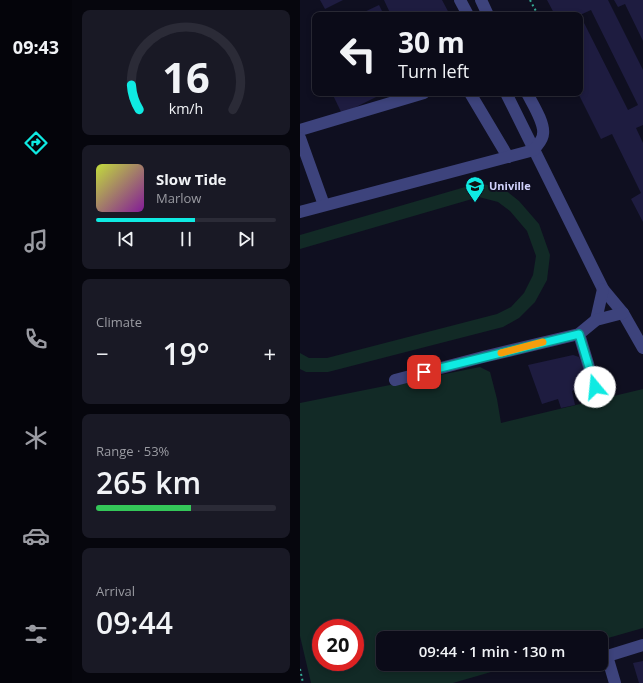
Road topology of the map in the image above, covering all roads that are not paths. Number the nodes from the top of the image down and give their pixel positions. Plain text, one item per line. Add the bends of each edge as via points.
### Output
1 (460, 0) edge
2 (481, 0) edge
3 (466, 12) edge
4 (487, 12) edge
5 (414, 96) edge
6 (472, 96) edge
7 (507, 96) edge
8 (528, 96) edge
9 (300, 130) edge
10 (300, 138) edge
11 (534, 150) junction
12 (508, 157) junction
13 (324, 205) junction
14 (300, 212) edge
15 (603, 289) junction
16 (623, 312) junction
17 (596, 320) junction
18 (579, 334) junction
19 (643, 348) edge
20 (395, 380) dead end
21 (595, 387) dead end
22 (643, 645) edge
23 (608, 656) edge
24 (608, 666) edge
25 (615, 683) edge

1 - 3 lane
2 - 4 lane
5 - 9 lane
6 - 12 lane
7 - 11 lane
8 - 11 lane via 544,133
10 - 13 lane
11 - 12 lane
11 - 15 lane
12 - 13 lane
13 - 14 lane
15 - 16 lane
15 - 17 lane
16 - 17 lane
16 - 19 lane
17 - 18 lane
18 - 20 lane
18 - 21 lane
22 - 23 lane
24 - 25 lane

